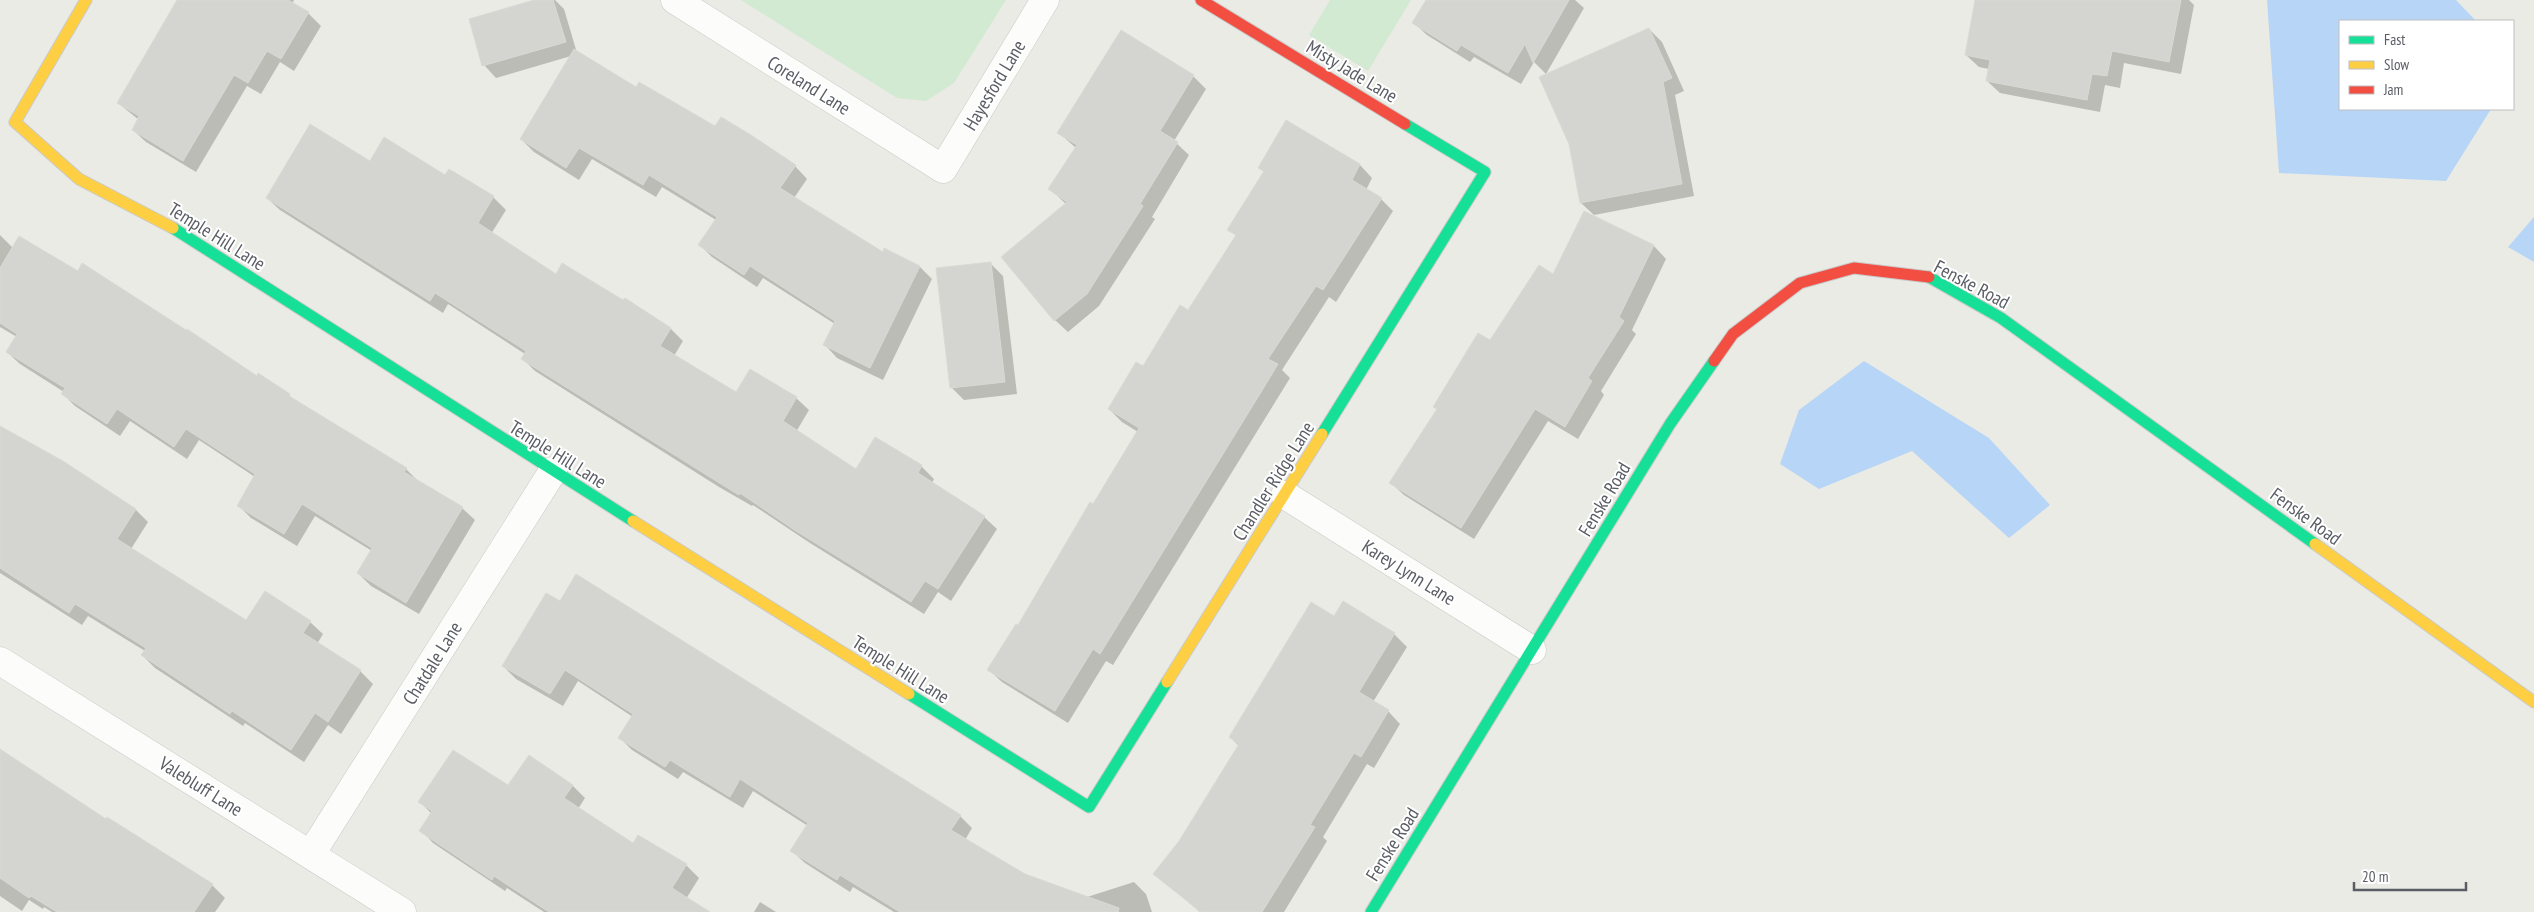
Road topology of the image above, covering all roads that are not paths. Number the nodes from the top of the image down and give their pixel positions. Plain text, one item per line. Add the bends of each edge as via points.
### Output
1 (86, 0) edge
2 (675, 0) edge
3 (1045, 0) edge
4 (1201, 0) edge
5 (943, 169) joint
6 (1485, 172) joint
7 (553, 472) junction
8 (1285, 495) junction
9 (1532, 650) junction
10 (0, 661) edge
11 (2534, 702) edge
12 (1089, 807) joint
13 (311, 854) junction
14 (402, 912) edge
15 (1371, 912) edge

1 - 7 street, Temple Hill Lane via 15,122 79,179 163,222
2 - 5 street, Coreland Lane
3 - 5 street, Hayesford Lane
4 - 6 street, Misty Jade Lane
6 - 8 street, Chandler Ridge Lane
7 - 12 street, Temple Hill Lane
7 - 13 street, Chatdale Lane
8 - 9 street, Karey Lynn Lane
8 - 12 street, Chandler Ridge Lane
9 - 11 street, Fenske Road via 1670,424 1733,334 1800,283 1854,268 1926,276 2000,318
9 - 15 street, Fenske Road
10 - 13 street, Valebluff Lane
13 - 14 street, Valebluff Lane

